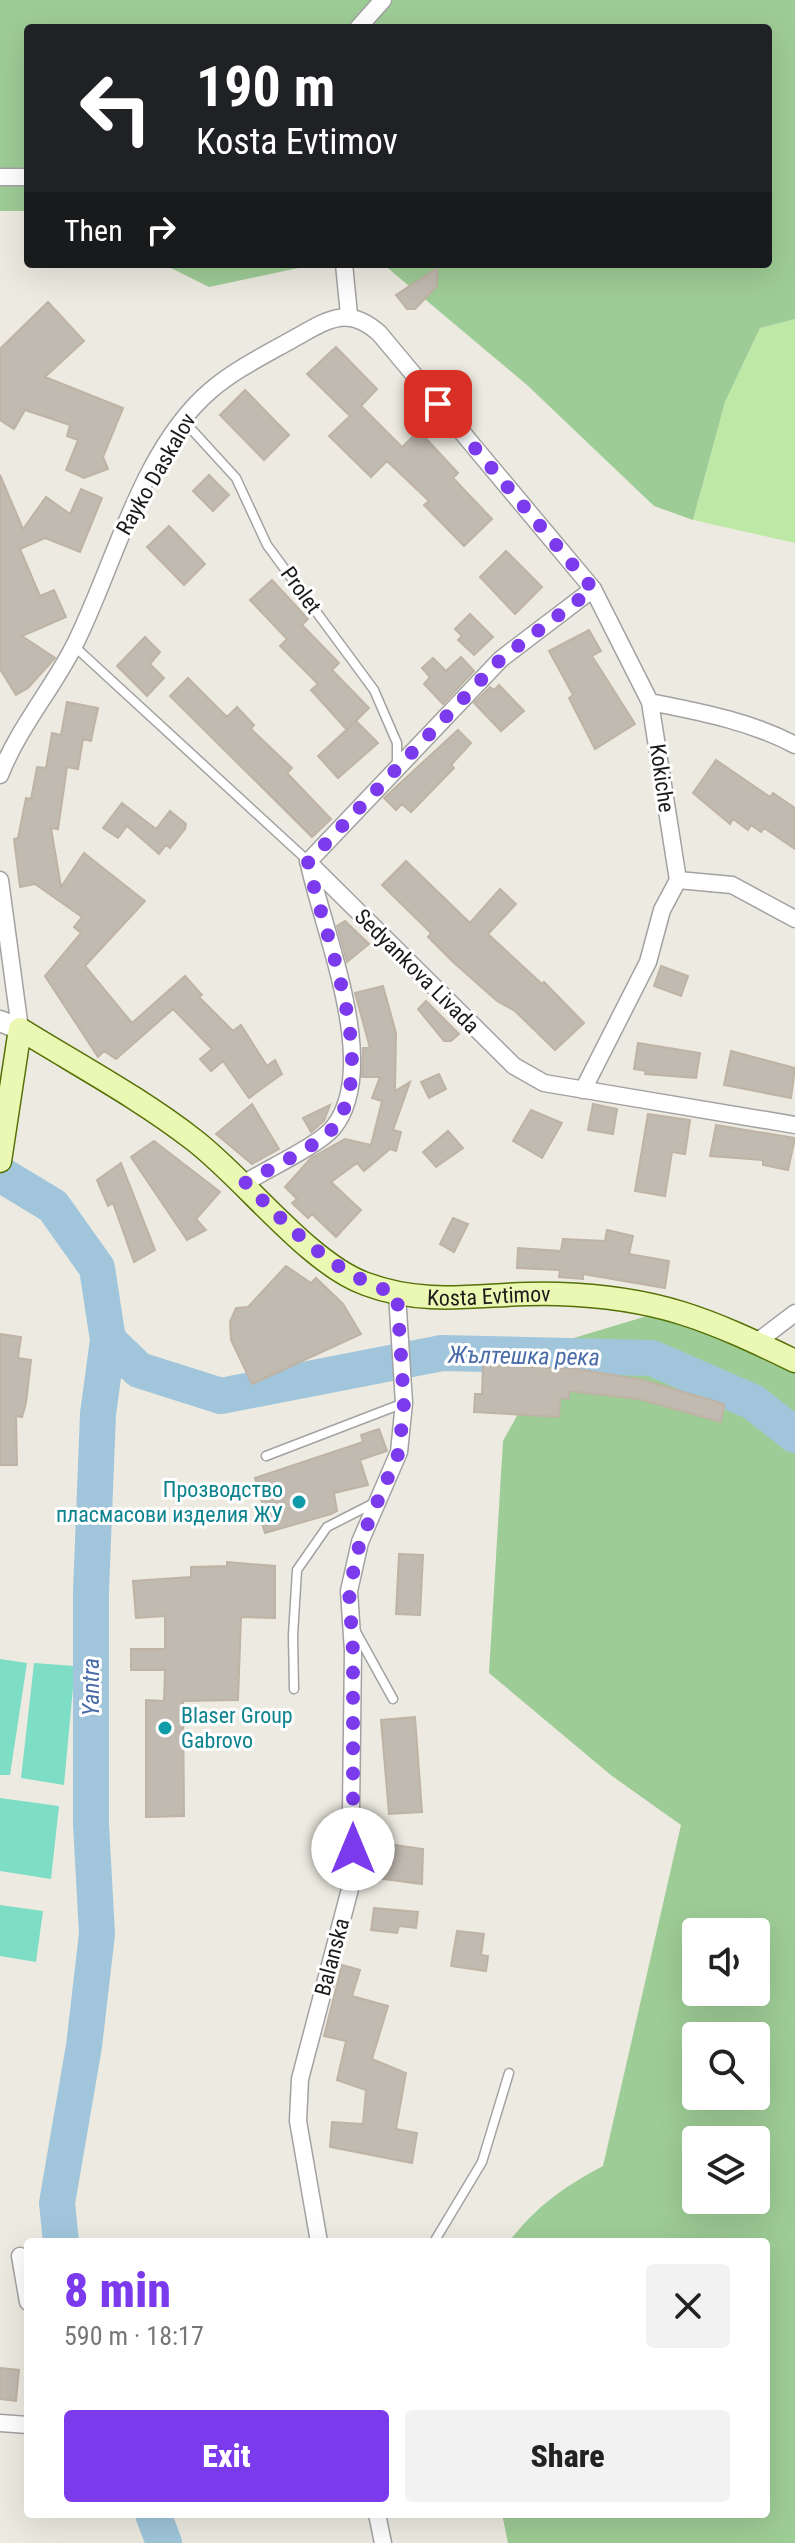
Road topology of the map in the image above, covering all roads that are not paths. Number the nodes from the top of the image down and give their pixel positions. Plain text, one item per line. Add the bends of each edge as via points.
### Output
1 (383, 0) edge
2 (362, 24) edge
3 (0, 177) edge
4 (24, 177) edge
5 (344, 268) edge
6 (349, 315) junction
7 (182, 419) junction
8 (593, 589) junction
9 (74, 646) junction
10 (650, 702) junction
11 (795, 745) edge
12 (397, 771) junction
13 (0, 775) edge
14 (308, 862) junction
15 (0, 880) edge
16 (678, 880) junction
17 (795, 919) edge
18 (10, 1025) edge
19 (583, 1090) junction
20 (795, 1125) edge
21 (0, 1161) edge
22 (245, 1183) junction
23 (397, 1294) junction
24 (795, 1313) edge
25 (757, 1342) junction
26 (795, 1361) edge
27 (404, 1396) junction
28 (266, 1456) dead end
29 (380, 1500) junction
30 (351, 1624) junction
31 (294, 1689) dead end
32 (393, 1699) dead end
33 (509, 2073) dead end
34 (318, 2238) edge
35 (436, 2238) edge
36 (20, 2256) dead end
37 (24, 2279) edge
38 (0, 2423) edge
39 (24, 2425) edge
40 (378, 2518) edge
41 (383, 2543) edge

1 - 2 street
3 - 4 street
5 - 6 street
6 - 7 street, Rayko Daskalov via 321,323 256,360 210,391
6 - 8 street via 379,333
7 - 9 street, Rayko Daskalov via 119,537
7 - 12 lane, Prolet via 236,478 267,545 374,690 397,743
8 - 10 street
8 - 12 street via 501,659
9 - 13 street, Rayko Daskalov via 24,724
9 - 14 lane, Sedyankova Livada
10 - 11 street via 714,715
10 - 16 street, Kokiche
12 - 14 street
14 - 19 street, Sedyankova Livada via 514,1066 544,1083
14 - 22 street via 349,1015 353,1073 333,1129
15 - 18 street
16 - 17 street via 732,885
16 - 19 street via 662,910 648,962
18 - 21 main road via 13,1075
18 - 22 main road, Kosta Evtimov via 193,1139
19 - 20 street, Sedyankova Livada
22 - 23 main road, Kosta Evtimov via 327,1260 362,1283
23 - 25 main road, Kosta Evtimov via 458,1300 513,1293 642,1300 693,1314
23 - 27 street, Balanska
24 - 25 street
25 - 26 main road, Kosta Evtimov
27 - 28 lane
27 - 29 street, Balanska via 399,1452
29 - 30 street, Balanska via 360,1542 349,1591
29 - 31 lane via 327,1527 297,1570
30 - 32 lane
30 - 34 street, Balanska via 350,1889 300,2079 298,2121
33 - 35 lane via 482,2162
36 - 37 street
38 - 39 street
40 - 41 street

